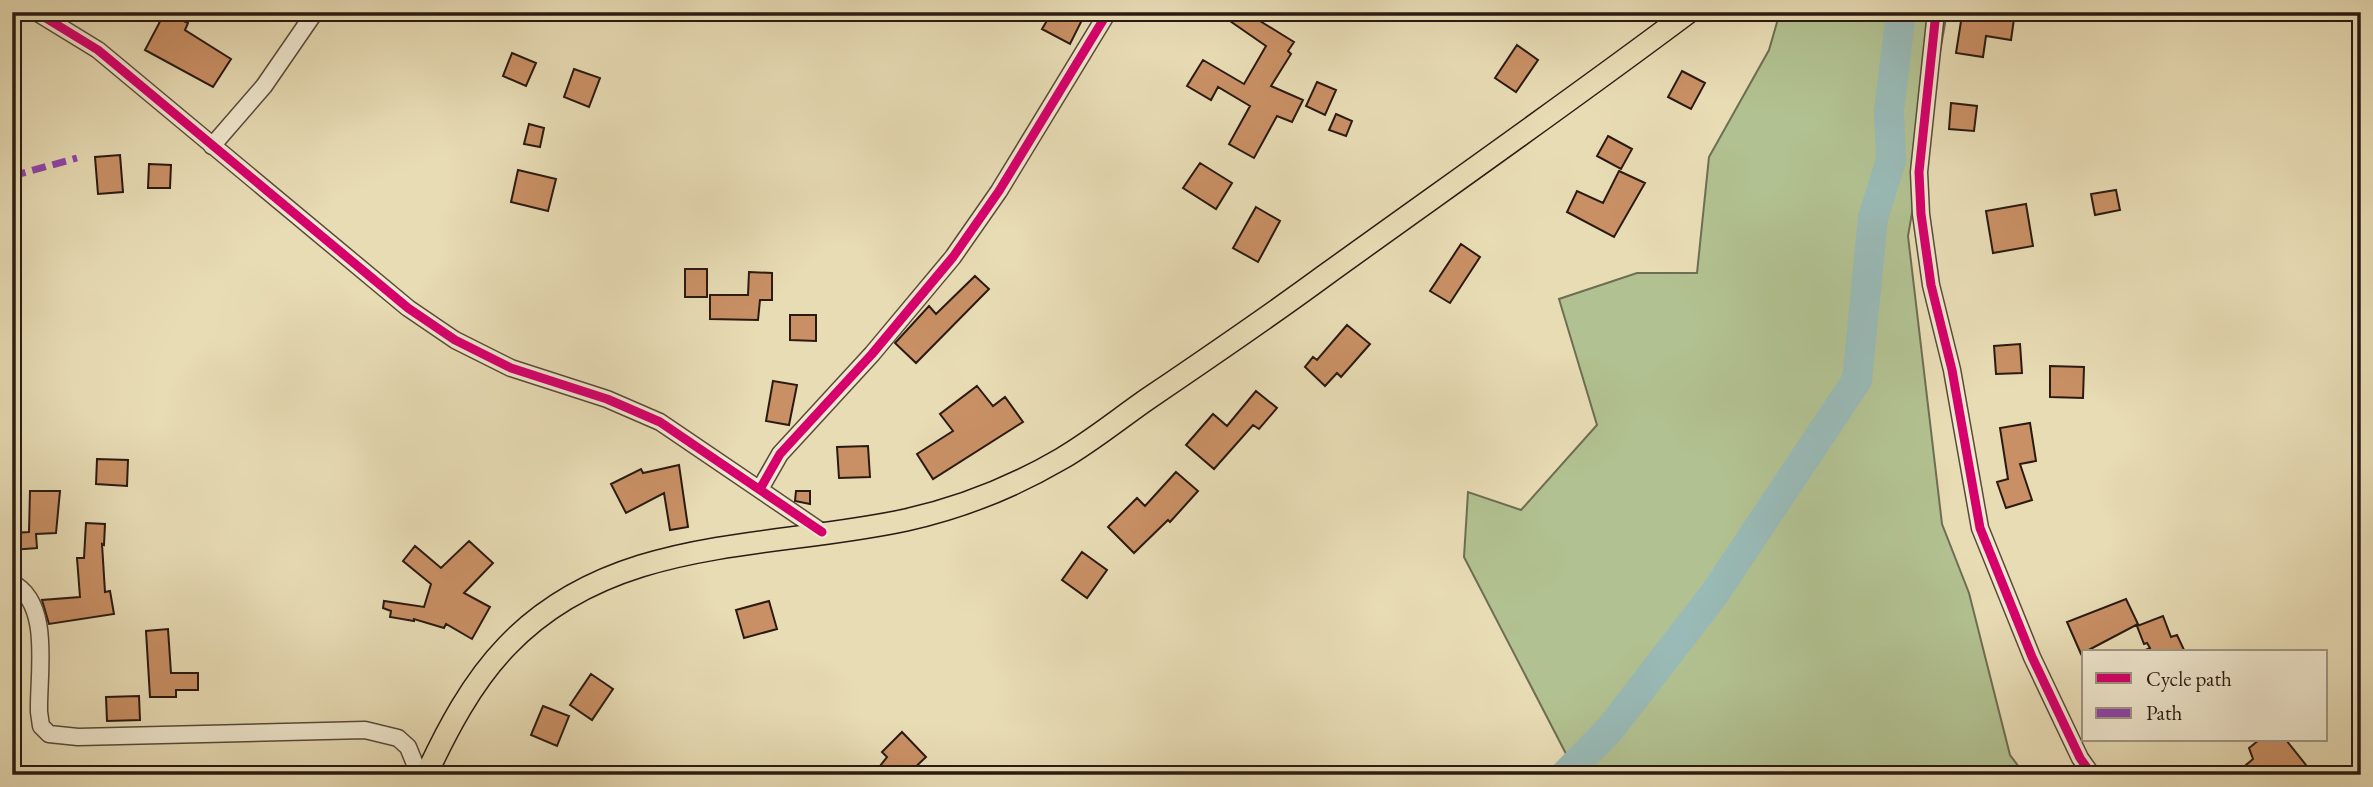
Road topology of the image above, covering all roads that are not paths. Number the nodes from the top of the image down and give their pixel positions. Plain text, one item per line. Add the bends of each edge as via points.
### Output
1 (36, 12) edge
2 (315, 12) edge
3 (1108, 12) edge
4 (1689, 12) edge
5 (1936, 12) edge
6 (212, 146) junction
7 (760, 489) junction
8 (822, 531) junction
9 (12, 583) edge
10 (426, 773) edge
11 (2092, 775) edge

1 - 6 street via 98,50
2 - 6 street via 264,86
3 - 7 street via 999,191 953,257 873,354 780,454
4 - 8 main road via 1064,458 1014,484 950,508
5 - 11 street via 1919,172 1921,214 1980,528 2032,656
6 - 7 street via 408,307 455,340 511,368 607,399 660,422
7 - 8 street
8 - 10 main road via 653,561 578,591 507,646 479,680
9 - 10 street via 25,589 38,616 39,712 41,726 49,734 365,730 398,738 408,747 417,768

